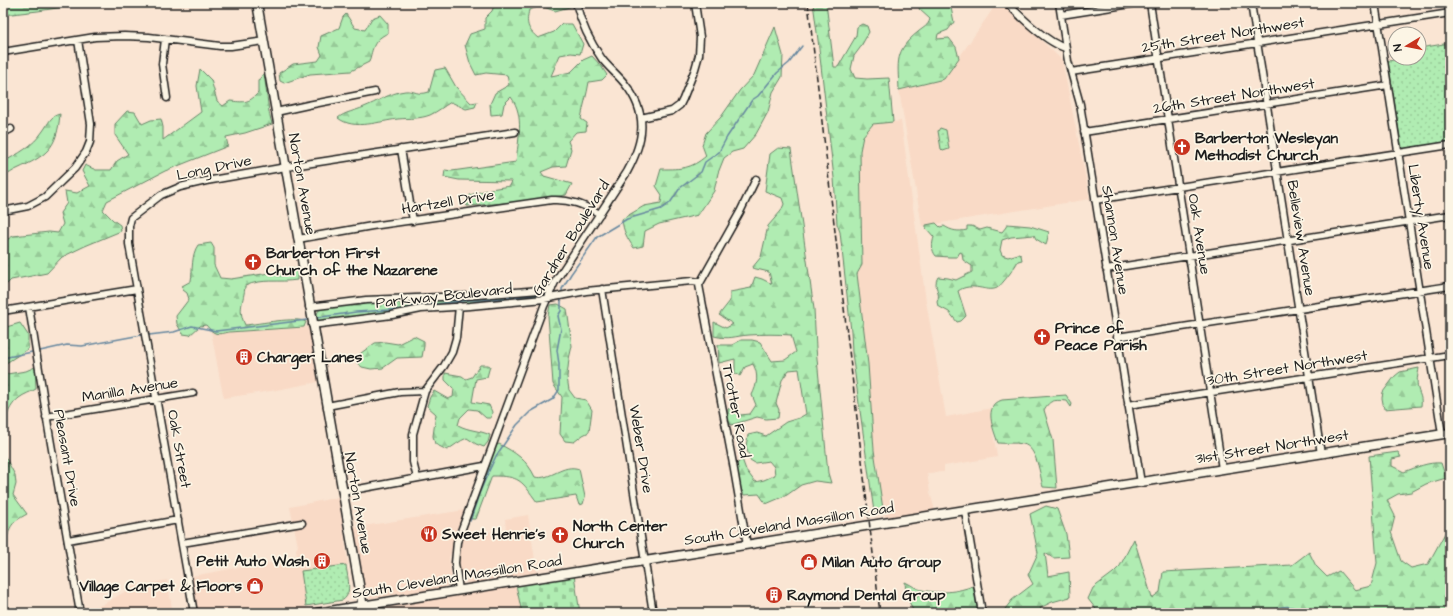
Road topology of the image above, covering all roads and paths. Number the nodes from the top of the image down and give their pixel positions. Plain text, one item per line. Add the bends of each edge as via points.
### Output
1 (257, 3) edge
2 (576, 3) edge
3 (695, 3) edge
4 (1007, 3) edge
5 (1059, 3) edge
6 (1137, 3) edge
7 (1150, 3) edge
8 (1251, 3) edge
9 (1375, 3) edge
10 (1450, 13) edge
11 (1061, 15) junction
12 (1378, 24) junction
13 (165, 39) junction
14 (78, 40) junction
15 (264, 41) junction
16 (1258, 43) junction
17 (1066, 48) junction
18 (3, 52) edge
19 (1159, 58) junction
20 (1071, 72) junction
21 (1388, 86) junction
22 (375, 92) dead end
23 (166, 98) dead end
24 (1267, 104) junction
25 (276, 112) junction
26 (641, 118) junction
27 (1168, 119) junction
28 (11, 129) dead end
29 (515, 132) dead end
30 (1084, 132) junction
31 (3, 133) edge
32 (1450, 145) edge
33 (401, 149) junction
34 (1398, 154) junction
35 (286, 168) junction
36 (1278, 172) junction
37 (756, 179) dead end
38 (1179, 187) junction
39 (1095, 200) junction
40 (3, 211) edge
41 (600, 214) junction
42 (1450, 215) edge
43 (412, 221) junction
44 (1409, 222) junction
45 (298, 239) junction
46 (1289, 241) junction
47 (1189, 256) junction
48 (1106, 269) junction
49 (700, 282) junction
50 (1450, 286) edge
51 (137, 289) junction
52 (552, 289) junction
53 (602, 289) junction
54 (1420, 291) junction
55 (547, 298) junction
56 (459, 306) junction
57 (29, 307) junction
58 (309, 307) junction
59 (1299, 309) junction
60 (3, 311) edge
61 (1200, 324) junction
62 (312, 325) junction
63 (1117, 337) junction
64 (1450, 355) edge
65 (1430, 358) junction
66 (1310, 378) junction
67 (425, 391) junction
68 (193, 393) dead end
69 (1211, 393) junction
70 (156, 398) junction
71 (327, 406) junction
72 (1128, 406) junction
73 (46, 417) junction
74 (1446, 434) edge
75 (1322, 454) junction
76 (484, 466) junction
77 (1222, 469) junction
78 (417, 478) junction
79 (1141, 483) junction
80 (1099, 490) joint
81 (342, 492) junction
82 (965, 510) junction
83 (178, 520) junction
84 (302, 524) dead end
85 (68, 540) junction
86 (182, 543) junction
87 (746, 545) junction
88 (645, 561) junction
89 (459, 590) junction
90 (363, 610) edge
91 (80, 613) edge
92 (194, 613) edge
93 (317, 613) edge
94 (653, 613) edge
95 (982, 613) edge

1 - 15 main road, Norton Avenue
2 - 26 street, Gardner Boulevard via 590,39 602,59 630,91
3 - 26 street via 700,37 699,55 683,99 672,111
4 - 17 street via 1022,19 1056,44
5 - 11 street, Shannon Avenue
6 - 11 street
7 - 19 street, Oak Avenue
8 - 16 street, Belleview Avenue
9 - 12 street, Liberty Avenue
10 - 12 street, 25th Street Northwest
11 - 17 street, Shannon Avenue
12 - 16 street, 25th Street Northwest
12 - 21 street, Liberty Avenue
13 - 14 street via 118,36
13 - 15 street via 220,46
13 - 23 street via 162,64
14 - 18 street
14 - 40 street via 91,119 90,142 86,152 75,168 45,197 28,206
15 - 25 main road, Norton Avenue
16 - 19 street, 25th Street Northwest
16 - 24 street, Belleview Avenue
17 - 20 street, Shannon Avenue
19 - 20 street, 25th Street Northwest
19 - 27 street, Oak Avenue
20 - 30 street, Shannon Avenue via 1080,104
21 - 24 street, 26th Street Northwest
21 - 34 street, Liberty Avenue
22 - 25 street
24 - 27 street, 26th Street Northwest
24 - 36 street, Belleview Avenue
25 - 35 main road, Norton Avenue
26 - 41 street, Gardner Boulevard via 641,134 635,157
27 - 30 street, 26th Street Northwest
27 - 38 street, Oak Avenue
28 - 31 street
29 - 33 street, Long Drive
30 - 39 street, Shannon Avenue
32 - 34 street
33 - 35 street, Long Drive
33 - 43 street
34 - 36 street
34 - 44 street, Liberty Avenue
35 - 45 main road, Norton Avenue
35 - 51 street, Long Drive via 180,187 161,195 136,214 130,222 129,235
36 - 38 street
36 - 46 street, Belleview Avenue
37 - 49 street
38 - 39 street
38 - 47 street, Oak Avenue
39 - 48 street, Shannon Avenue
41 - 43 street, Hartzell Drive via 583,205 562,199
41 - 52 street, Gardner Boulevard
42 - 44 street
43 - 45 street, Hartzell Drive
44 - 46 street
44 - 54 street, Liberty Avenue
45 - 58 main road, Norton Avenue
46 - 47 street
46 - 59 street, Belleview Avenue
47 - 48 street
47 - 61 street, Oak Avenue
48 - 63 street, Shannon Avenue
49 - 53 street, Parkway Boulevard
49 - 87 street, Trotter Road via 700,295
50 - 54 street
51 - 57 street
51 - 70 street, Oak Street
52 - 55 street, Gardner Boulevard
52 - 58 street, Parkway Boulevard via 366,300
53 - 55 street, Parkway Boulevard
53 - 88 street, Weber Drive
54 - 59 street
54 - 65 street, Liberty Avenue
55 - 56 street, Parkway Boulevard
55 - 76 street, Gardner Boulevard
56 - 62 street, Parkway Boulevard
56 - 67 street via 452,352
57 - 60 street
57 - 73 street, Pleasant Drive
58 - 62 main road, Norton Avenue
59 - 61 street
59 - 66 street, Belleview Avenue
61 - 63 street
61 - 69 street, Oak Avenue
62 - 71 main road, Norton Avenue
63 - 72 street, Shannon Avenue
64 - 65 street, 30th Street Northwest
65 - 66 street, 30th Street Northwest
65 - 74 street, Liberty Avenue
66 - 69 street, 30th Street Northwest
66 - 75 street, Belleview Avenue
67 - 71 street via 400,392
67 - 78 street via 413,434 413,462
68 - 70 street, Manilla Avenue
69 - 72 street, 30th Street Northwest
69 - 77 street, Oak Avenue
70 - 73 street, Manilla Avenue
70 - 83 street, Oak Street
71 - 81 main road, Norton Avenue
72 - 79 street, Shannon Avenue
73 - 85 street, Pleasant Drive
74 - 75 main road, 31st Street Northwest
75 - 77 main road, 31st Street Northwest
76 - 78 street
76 - 89 street, Gardner Boulevard via 456,546 455,565
77 - 79 main road, 31st Street Northwest
78 - 81 street
79 - 80 main road, 31st Street Northwest
80 - 82 main road, South Cleveland Massillon Road
81 - 90 main road, Norton Avenue
82 - 87 main road, South Cleveland Massillon Road
82 - 95 street
83 - 85 street
83 - 86 street, Oak Street
84 - 86 street
85 - 91 street, Pleasant Drive
86 - 92 street, Oak Street
87 - 88 main road, South Cleveland Massillon Road
88 - 89 main road, South Cleveland Massillon Road
88 - 94 street, Weber Drive
89 - 90 main road, South Cleveland Massillon Road
90 - 93 main road, South Cleveland Massillon Road

